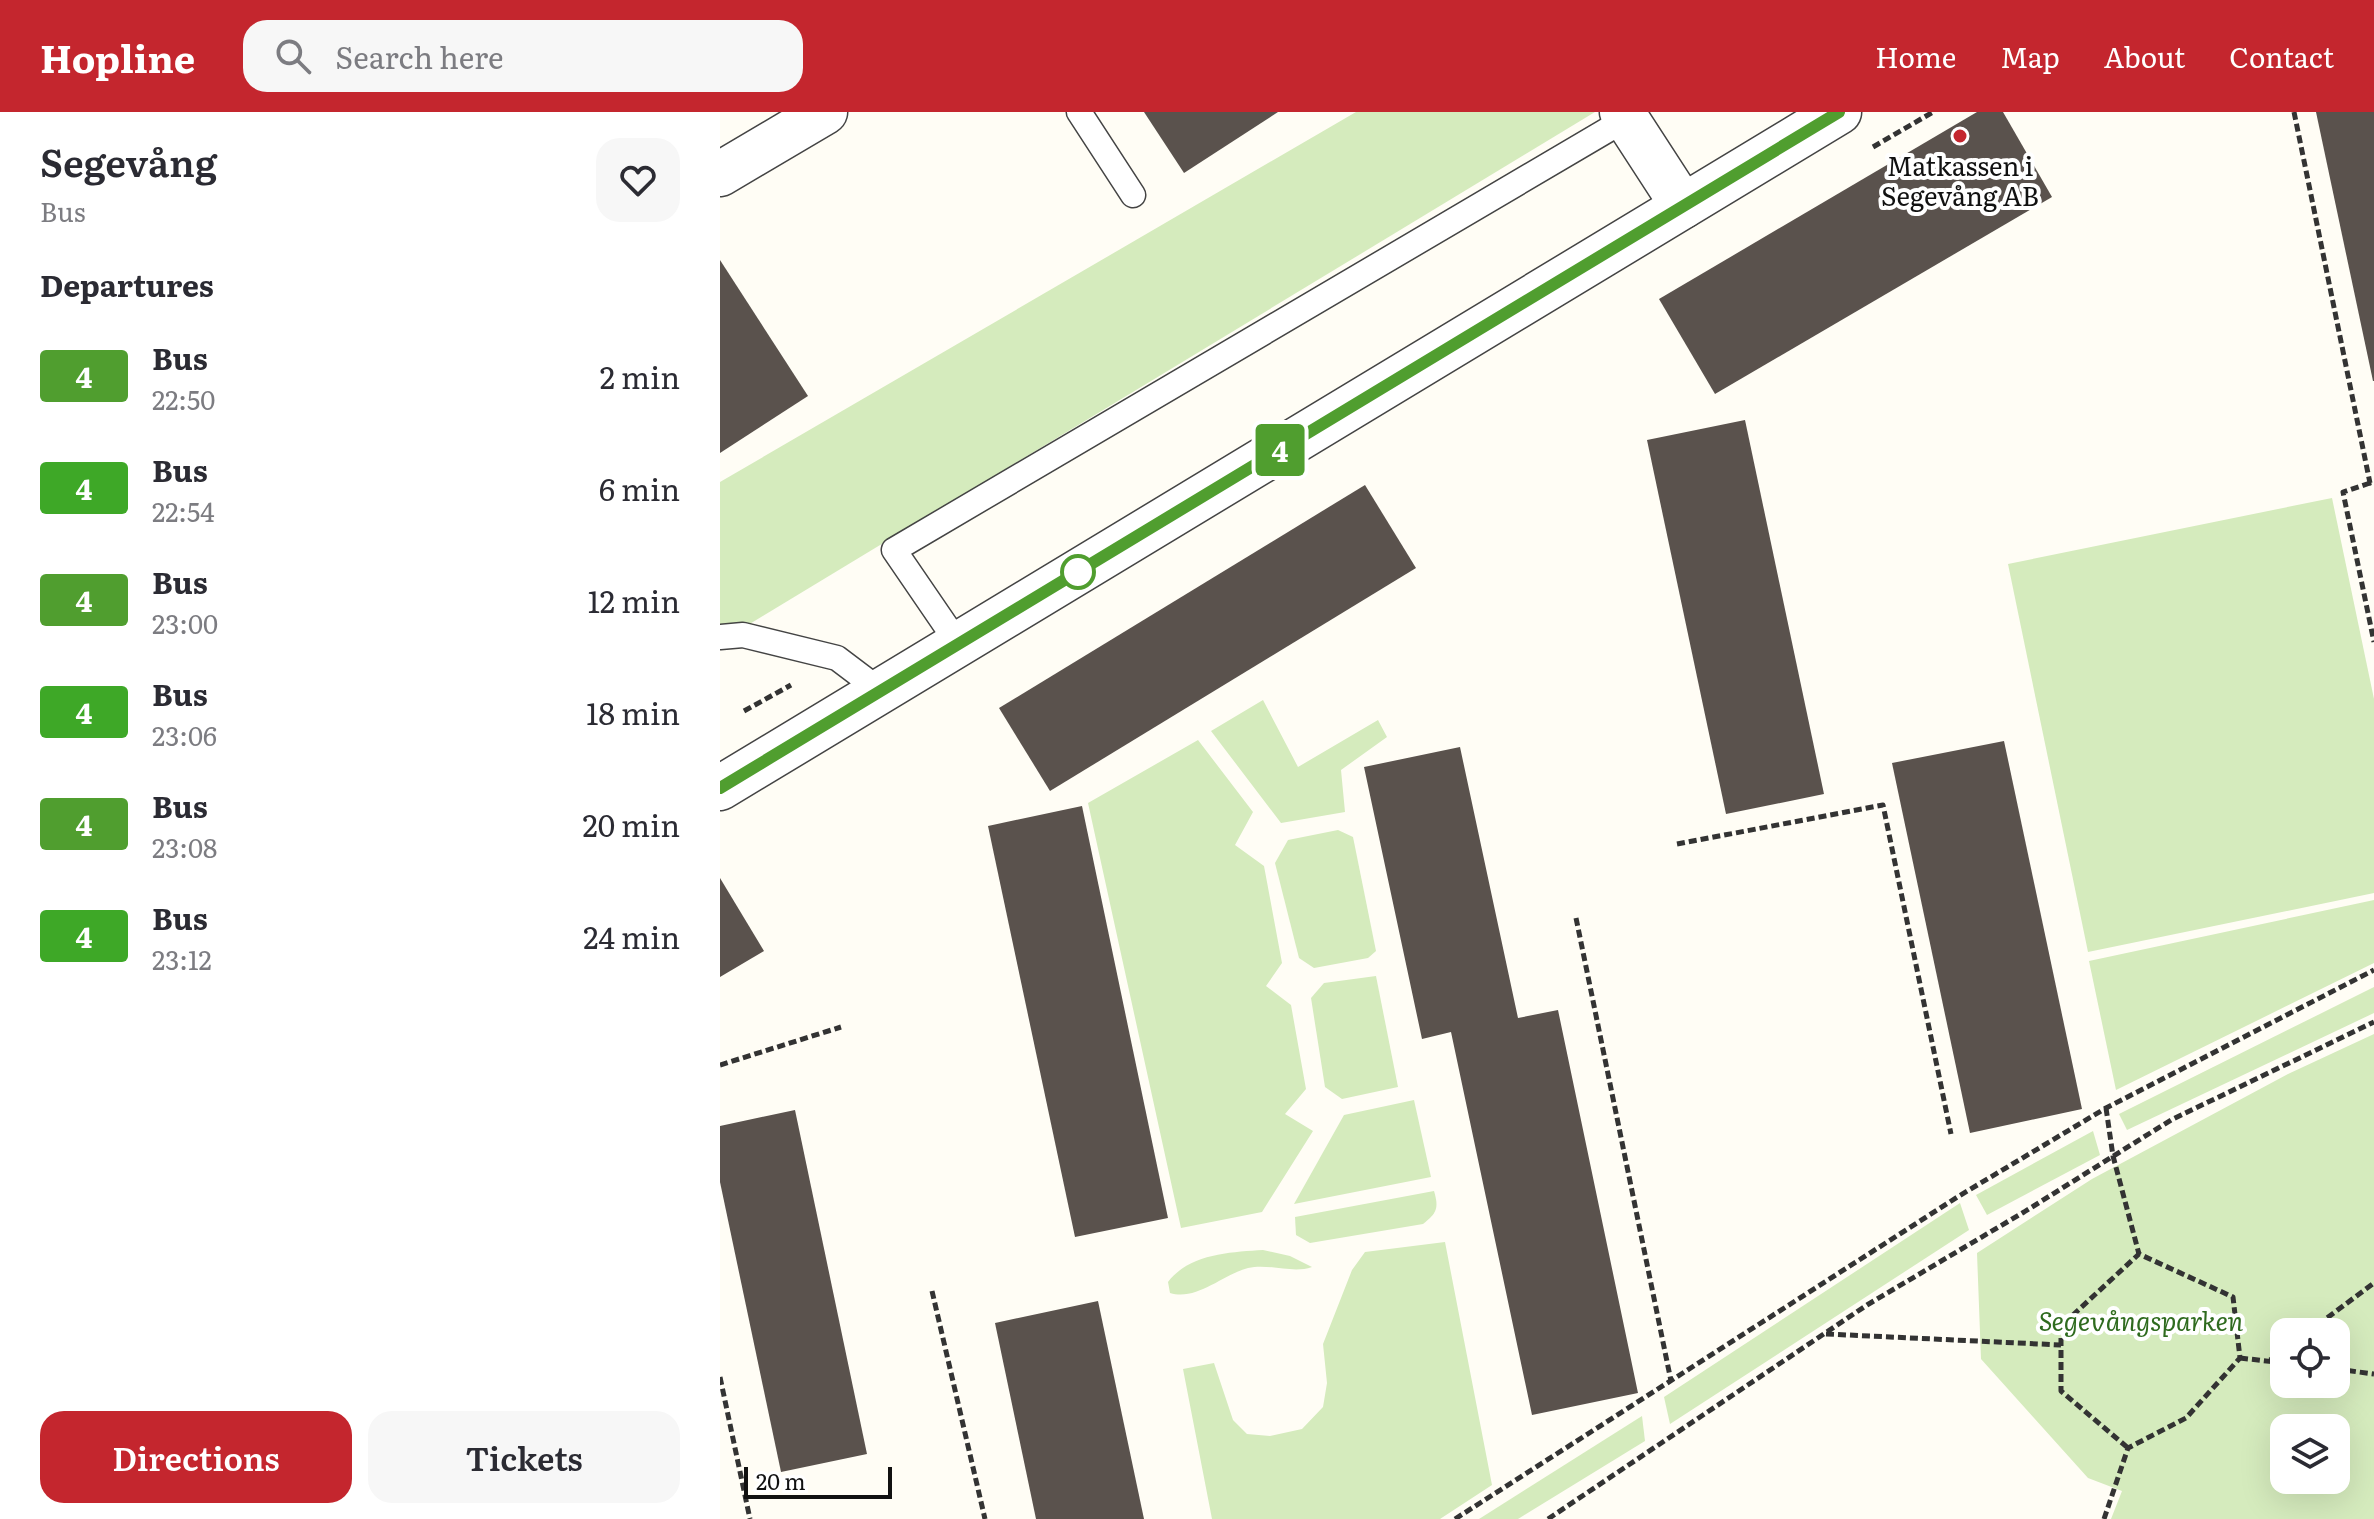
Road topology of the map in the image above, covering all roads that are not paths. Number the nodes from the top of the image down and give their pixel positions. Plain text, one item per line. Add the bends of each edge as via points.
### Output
1 (825, 112) edge
2 (1079, 112) edge
3 (1839, 112) edge
4 (1629, 114) edge
5 (720, 174) edge
6 (1133, 195) dead end
7 (1683, 206) junction
8 (720, 637) edge
9 (959, 645) junction
10 (882, 692) junction
11 (720, 788) edge

1 - 5 street
2 - 6 lane
3 - 7 street
4 - 7 street
4 - 9 lane via 894,550
7 - 9 street
8 - 10 lane via 743,635 837,658
9 - 10 street
10 - 11 street

